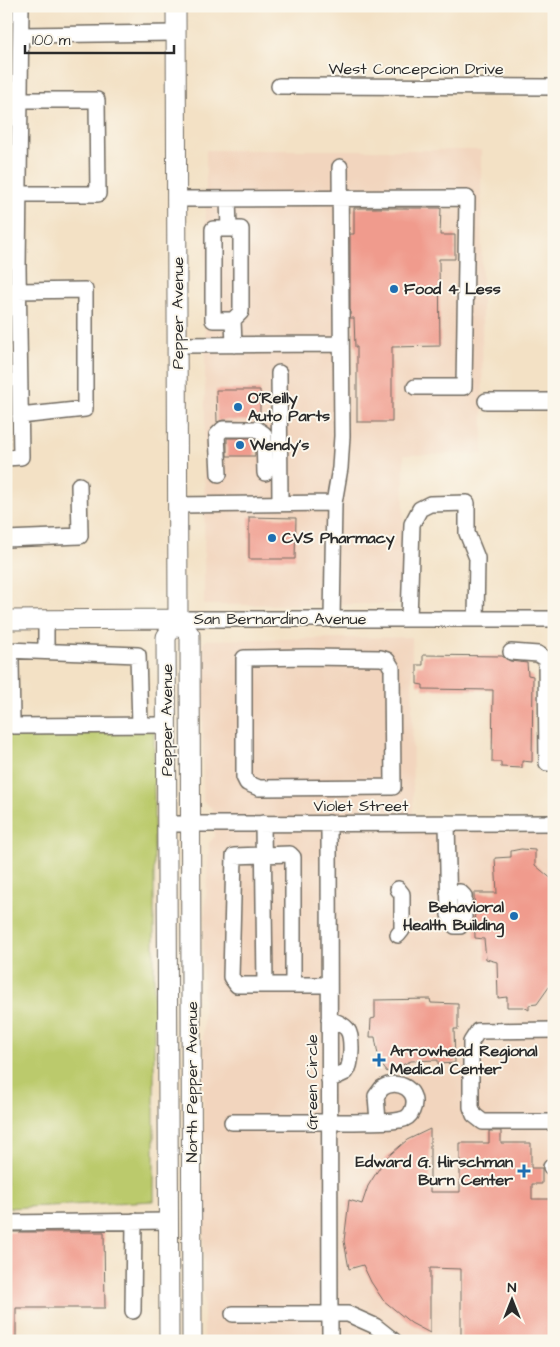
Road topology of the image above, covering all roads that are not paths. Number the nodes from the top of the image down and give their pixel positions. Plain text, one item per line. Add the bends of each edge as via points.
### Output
1 (21, 6) edge
2 (176, 6) edge
3 (176, 33) junction
4 (20, 35) junction
5 (279, 86) dead end
6 (554, 87) edge
7 (20, 100) junction
8 (340, 167) dead end
9 (13, 170) edge
10 (20, 194) junction
11 (178, 199) junction
12 (228, 199) junction
13 (340, 199) junction
14 (228, 229) junction
15 (12, 268) edge
16 (18, 291) junction
17 (233, 320) junction
18 (341, 344) junction
19 (178, 345) junction
20 (234, 345) junction
21 (279, 373) dead end
22 (415, 387) dead end
23 (13, 394) edge
24 (486, 401) dead end
25 (554, 402) edge
26 (20, 416) junction
27 (6, 458) edge
28 (265, 473) dead end
29 (219, 474) dead end
30 (79, 485) dead end
31 (280, 503) junction
32 (334, 503) junction
33 (178, 505) junction
34 (6, 539) edge
35 (178, 619) junction
36 (332, 619) junction
37 (409, 619) junction
38 (476, 619) junction
39 (554, 619) edge
40 (6, 620) edge
41 (46, 620) junction
42 (6, 651) edge
43 (46, 651) junction
44 (511, 652) dead end
45 (308, 657) joint
46 (140, 725) junction
47 (167, 725) junction
48 (10, 726) edge
49 (554, 763) edge
50 (329, 823) junction
51 (447, 823) junction
52 (554, 823) edge
53 (168, 824) junction
54 (191, 824) junction
55 (263, 824) junction
56 (264, 854) junction
57 (448, 893) dead end
58 (265, 985) junction
59 (293, 985) junction
60 (329, 989) junction
61 (232, 992) dead end
62 (554, 1030) edge
63 (378, 1121) dead end
64 (232, 1122) dead end
65 (329, 1122) junction
66 (554, 1122) edge
67 (134, 1221) junction
68 (168, 1221) junction
69 (6, 1223) edge
70 (133, 1311) dead end
71 (330, 1313) junction
72 (233, 1314) dead end
73 (169, 1341) edge
74 (192, 1341) edge
75 (330, 1341) edge
76 (394, 1341) edge

1 - 4 street
2 - 3 main road, Pepper Avenue
3 - 4 street
3 - 11 main road, Pepper Avenue
4 - 7 street
5 - 6 street, West Concepcion Drive
7 - 9 street
7 - 10 street via 97,100 98,194
8 - 13 street
9 - 10 street
10 - 15 street
11 - 12 street
11 - 19 main road, Pepper Avenue
12 - 13 street
12 - 14 street
13 - 18 street
13 - 22 street via 467,198 464,387
14 - 17 street via 241,229 241,312
14 - 17 street via 213,229 213,320
15 - 16 street
16 - 23 street
16 - 26 street via 85,290 85,409
17 - 20 street
18 - 20 street
18 - 32 street via 342,436
19 - 20 street
19 - 33 main road, Pepper Avenue
21 - 31 street
23 - 26 street
24 - 25 street
26 - 27 street via 21,457
28 - 29 street via 264,434 257,428 223,429 217,435
30 - 34 street via 80,536
31 - 32 street
31 - 33 street
32 - 36 street
33 - 35 main road, Pepper Avenue
35 - 36 street, San Bernardino Avenue
35 - 41 main road, San Bernardino Avenue
35 - 47 main road, Pepper Avenue via 166,637
35 - 54 main road, Pepper Avenue via 190,635
36 - 37 street, San Bernardino Avenue
37 - 38 street, San Bernardino Avenue
37 - 38 street via 412,524 420,510 430,504 467,503 467,533 477,558
38 - 39 street, San Bernardino Avenue
40 - 41 main road, San Bernardino Avenue
41 - 43 street
42 - 43 street
42 - 48 street via 11,660
43 - 46 street via 138,655
44 - 49 street via 538,654 546,659 547,763
45 - 45 street via 244,658 243,758 247,783 259,788 393,788 390,664 380,658
46 - 47 street
46 - 48 street
47 - 53 main road, Pepper Avenue
50 - 51 street, Violet Street
50 - 55 street, Violet Street
50 - 60 street, Green Circle
51 - 52 street, Violet Street
51 - 57 street
53 - 54 street, Violet Street
53 - 68 main road, North Pepper Avenue
54 - 55 street, Violet Street
54 - 74 main road, North Pepper Avenue
55 - 56 street
56 - 58 street
56 - 58 street via 234,856 231,977 237,985
56 - 59 street via 290,854 293,857
58 - 59 street
59 - 60 street
60 - 61 street
60 - 65 street, Green Circle
62 - 66 street via 478,1031 471,1042 470,1075 471,1108 483,1122
63 - 65 street
64 - 65 street
65 - 71 street, Green Circle
67 - 68 street
67 - 69 street
67 - 70 street
68 - 73 main road, North Pepper Avenue
71 - 72 street
71 - 75 street, Green Circle
71 - 76 street via 361,1318

